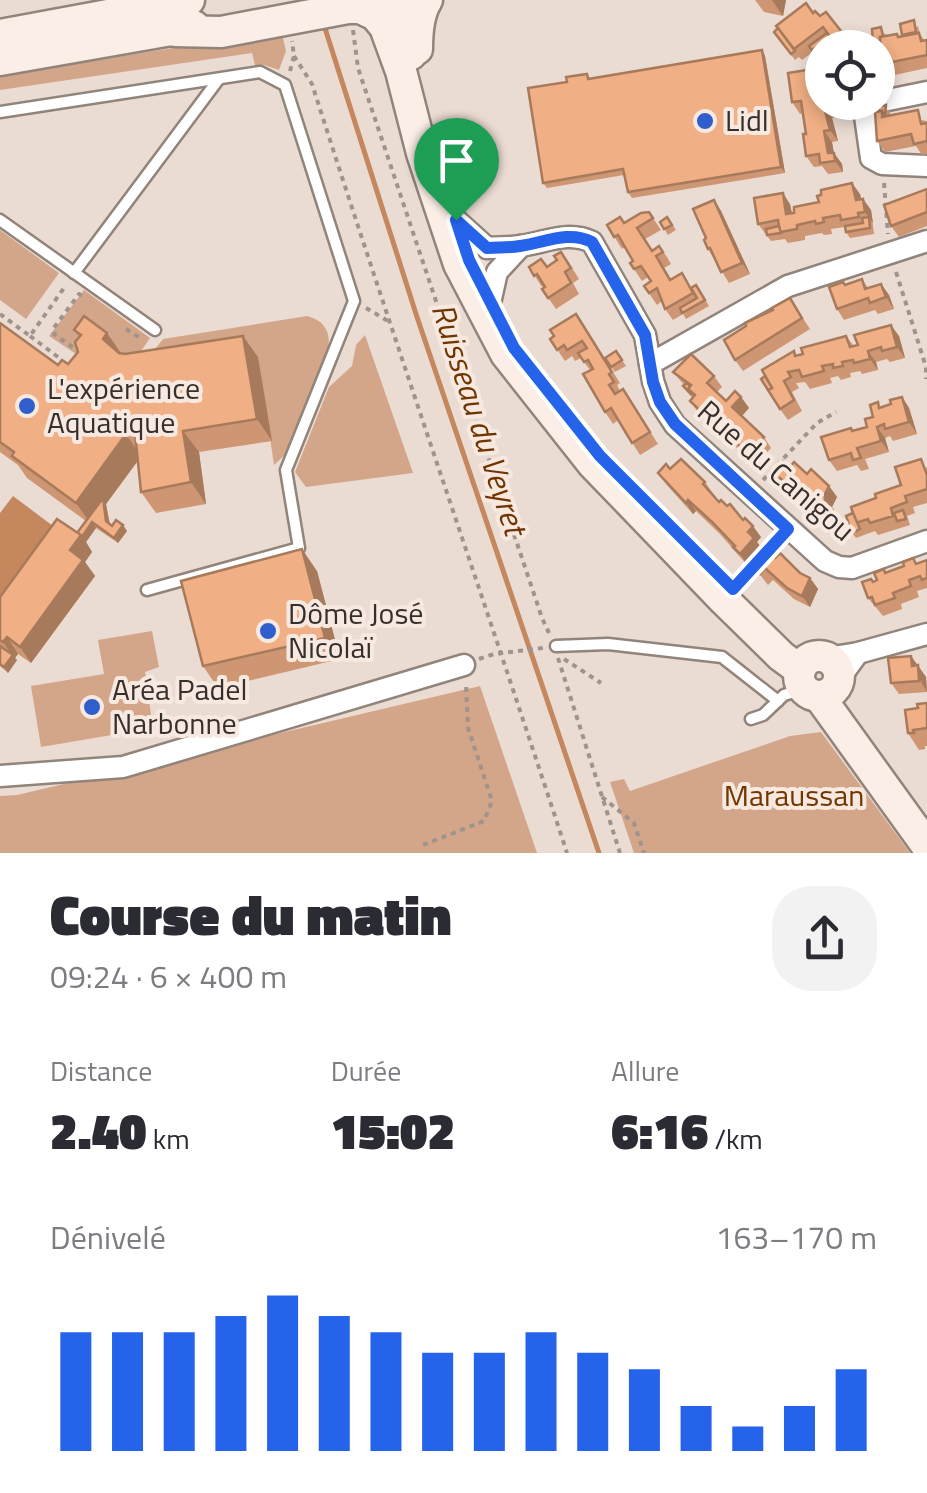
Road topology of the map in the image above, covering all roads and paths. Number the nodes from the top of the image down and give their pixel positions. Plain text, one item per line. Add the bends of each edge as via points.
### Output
1 (394, 0) edge
2 (427, 0) edge
3 (166, 11) edge
4 (292, 12) edge
5 (350, 16) junction
6 (5, 51) edge
7 (294, 56) junction
8 (417, 77) junction
9 (218, 80) junction
10 (286, 85) junction
11 (927, 92) edge
12 (895, 98) edge
13 (0, 112) edge
14 (872, 120) edge
15 (877, 161) junction
16 (927, 166) edge
17 (0, 220) edge
18 (456, 220) junction
19 (927, 240) edge
20 (521, 246) junction
21 (890, 254) junction
22 (74, 273) junction
23 (354, 301) junction
24 (490, 302) junction
25 (94, 305) dead end
26 (0, 314) edge
27 (388, 321) junction
28 (124, 327) dead end
29 (152, 328) joint
30 (30, 336) junction
31 (87, 358) edge
32 (61, 360) edge
33 (650, 364) junction
34 (926, 380) edge
35 (836, 412) dead end
36 (750, 494) junction
37 (788, 529) junction
38 (927, 542) edge
39 (733, 589) junction
40 (147, 590) dead end
41 (927, 634) edge
42 (553, 646) junction
43 (502, 654) junction
44 (472, 662) junction
45 (814, 680) junction
46 (602, 683) dead end
47 (751, 719) dead end
48 (0, 776) edge
49 (602, 797) junction
50 (927, 828) edge
51 (422, 845) dead end
52 (927, 846) edge
53 (567, 853) edge
54 (620, 853) edge
55 (644, 853) edge

1 - 8 main road
2 - 8 main road via 417,31
3 - 4 main road via 220,32
3 - 6 main road
3 - 6 main road
4 - 5 main road
4 - 7 path
5 - 42 path via 358,68 393,177
5 - 45 main road via 360,8 384,27 459,264 506,354 592,463 780,656
7 - 10 path
7 - 27 path via 312,84
8 - 18 main road
9 - 10 lane via 260,72
9 - 13 lane
9 - 22 lane
10 - 23 lane
11 - 12 street
14 - 15 street
15 - 16 street
15 - 21 path
17 - 22 lane
18 - 20 street, Rue du Canigou via 487,248
18 - 24 main road
19 - 21 street
20 - 24 street via 497,272
20 - 33 street, Rue du Canigou via 562,237 592,242 645,335
21 - 33 street via 788,286
21 - 34 path
22 - 29 lane
22 - 30 path
23 - 27 path
23 - 40 lane via 286,470 298,548
24 - 39 main road via 514,348 600,456
25 - 31 path via 79,294 53,330
26 - 30 path
27 - 43 path
28 - 29 path via 140,338
30 - 32 path
33 - 36 street, Rue du Canigou via 660,402 675,424
35 - 36 path via 817,423
36 - 37 street, Rue du Canigou
37 - 38 street, Rue du Canigou via 838,567
37 - 39 path
39 - 45 main road
41 - 45 street via 858,652
42 - 43 path
42 - 45 lane via 608,644 722,657
42 - 46 path via 565,662
42 - 49 path
43 - 44 path
43 - 53 path
44 - 48 street via 122,766
44 - 51 path via 468,728 492,801 484,821
45 - 47 lane
45 - 50 main road
45 - 52 main road
49 - 54 path
49 - 55 path via 634,823

